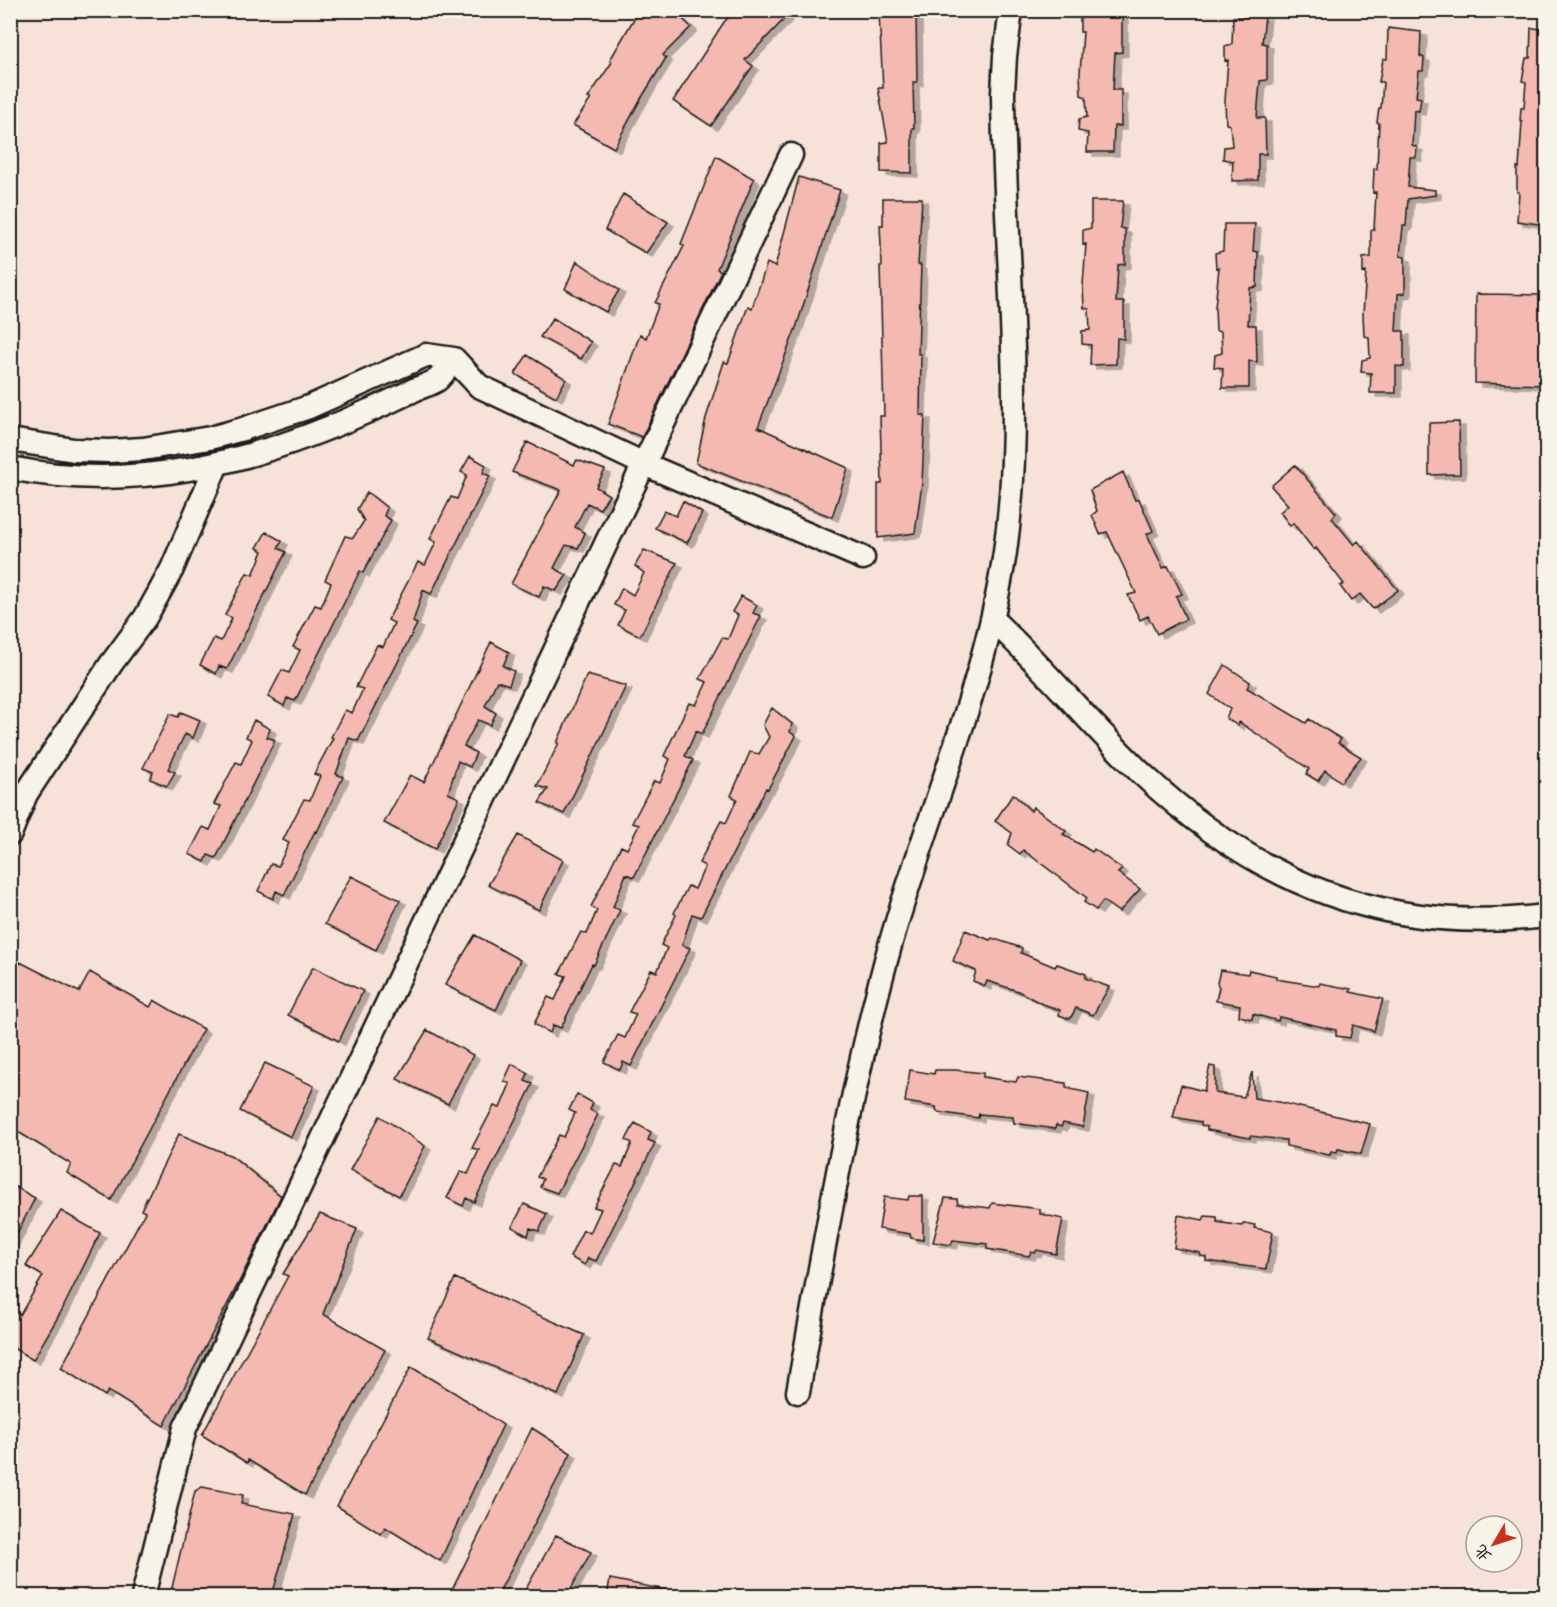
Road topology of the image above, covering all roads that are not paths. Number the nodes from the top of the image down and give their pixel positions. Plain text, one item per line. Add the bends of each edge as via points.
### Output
1 (1011, 10) edge
2 (791, 155) dead end
3 (454, 359) junction
4 (10, 440) edge
5 (217, 464) junction
6 (644, 464) junction
7 (10, 468) edge
8 (863, 558) dead end
9 (992, 619) junction
10 (10, 834) edge
11 (1546, 916) edge
12 (798, 1392) dead end
13 (143, 1596) edge

1 - 9 street via 1003,93 1013,463 1007,533
2 - 6 street
3 - 4 street via 426,355 276,419 177,445 98,450
3 - 5 street via 438,379 369,411 285,444
3 - 6 street via 479,386
5 - 7 street via 109,478
5 - 10 street via 159,593 26,794
6 - 8 street
6 - 13 street via 185,1428
9 - 11 street via 1157,787 1215,833 1270,867 1331,895 1399,914 1473,921
9 - 12 street via 958,740 906,891 874,1007 839,1167

